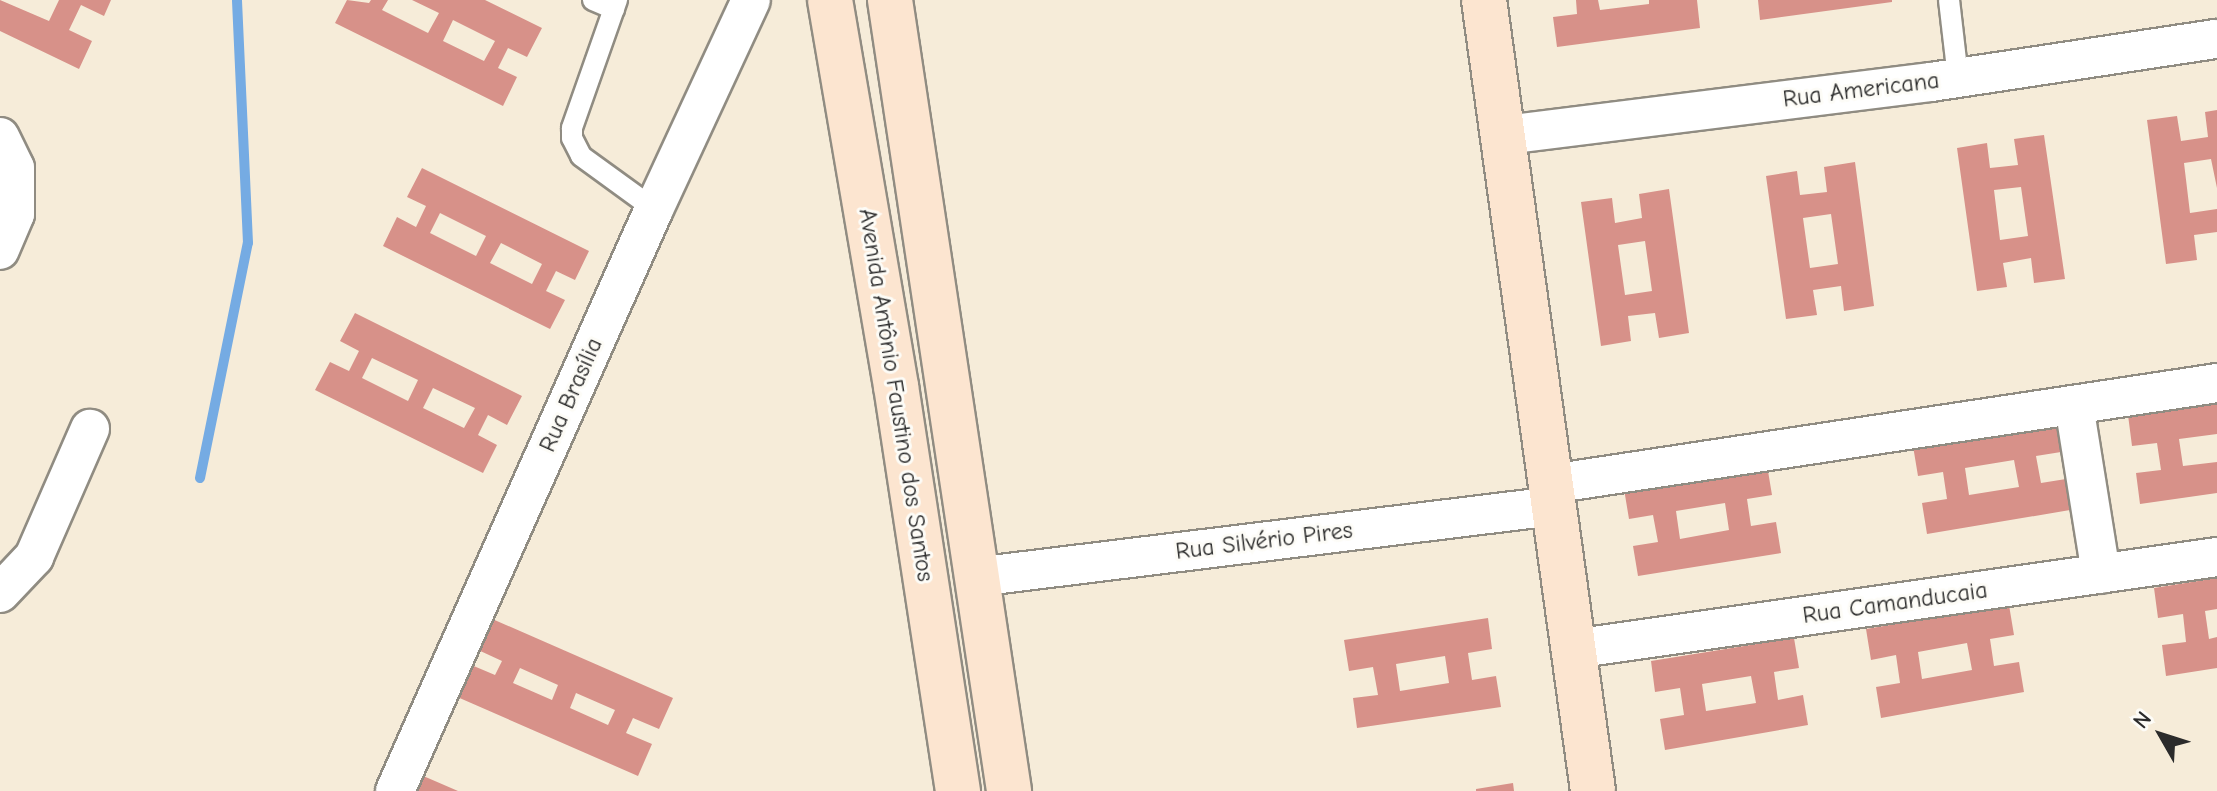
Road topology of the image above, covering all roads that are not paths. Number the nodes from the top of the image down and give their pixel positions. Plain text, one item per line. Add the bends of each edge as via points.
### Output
1 (593, 0) edge
2 (751, 0) edge
3 (830, 0) edge
4 (890, 0) edge
5 (1484, 0) edge
6 (1949, 0) edge
7 (616, 4) edge
8 (2217, 39) edge
9 (1958, 78) junction
10 (1505, 135) junction
11 (0, 137) edge
12 (654, 209) junction
13 (0, 250) edge
14 (2217, 383) edge
15 (2074, 405) junction
16 (90, 429) dead end
17 (1552, 495) junction
18 (2217, 557) edge
19 (2101, 574) junction
20 (976, 577) junction
21 (0, 593) edge
22 (1573, 649) junction
23 (395, 791) edge
24 (958, 791) edge
25 (1009, 791) edge
26 (1593, 791) edge

1 - 7 lane
2 - 12 street, Rua Brasília
3 - 24 main road, Avenida Antônio Faustino dos Santos
4 - 20 main road, Avenida Antônio Faustino dos Santos
5 - 10 main road
6 - 9 lane
7 - 12 lane via 572,138 581,156
8 - 9 street, Rua Americana
9 - 10 street, Rua Americana
10 - 17 main road
11 - 13 street via 15,168 15,214
12 - 23 street, Rua Brasília
14 - 15 street, Rua Silvério Pires
15 - 17 street, Rua Silvério Pires
15 - 19 street
16 - 21 street via 34,557
17 - 20 street, Rua Silvério Pires
17 - 22 main road
18 - 19 street, Rua Camanducaia
19 - 22 street, Rua Camanducaia
20 - 25 main road, Avenida Antônio Faustino dos Santos
22 - 26 main road

